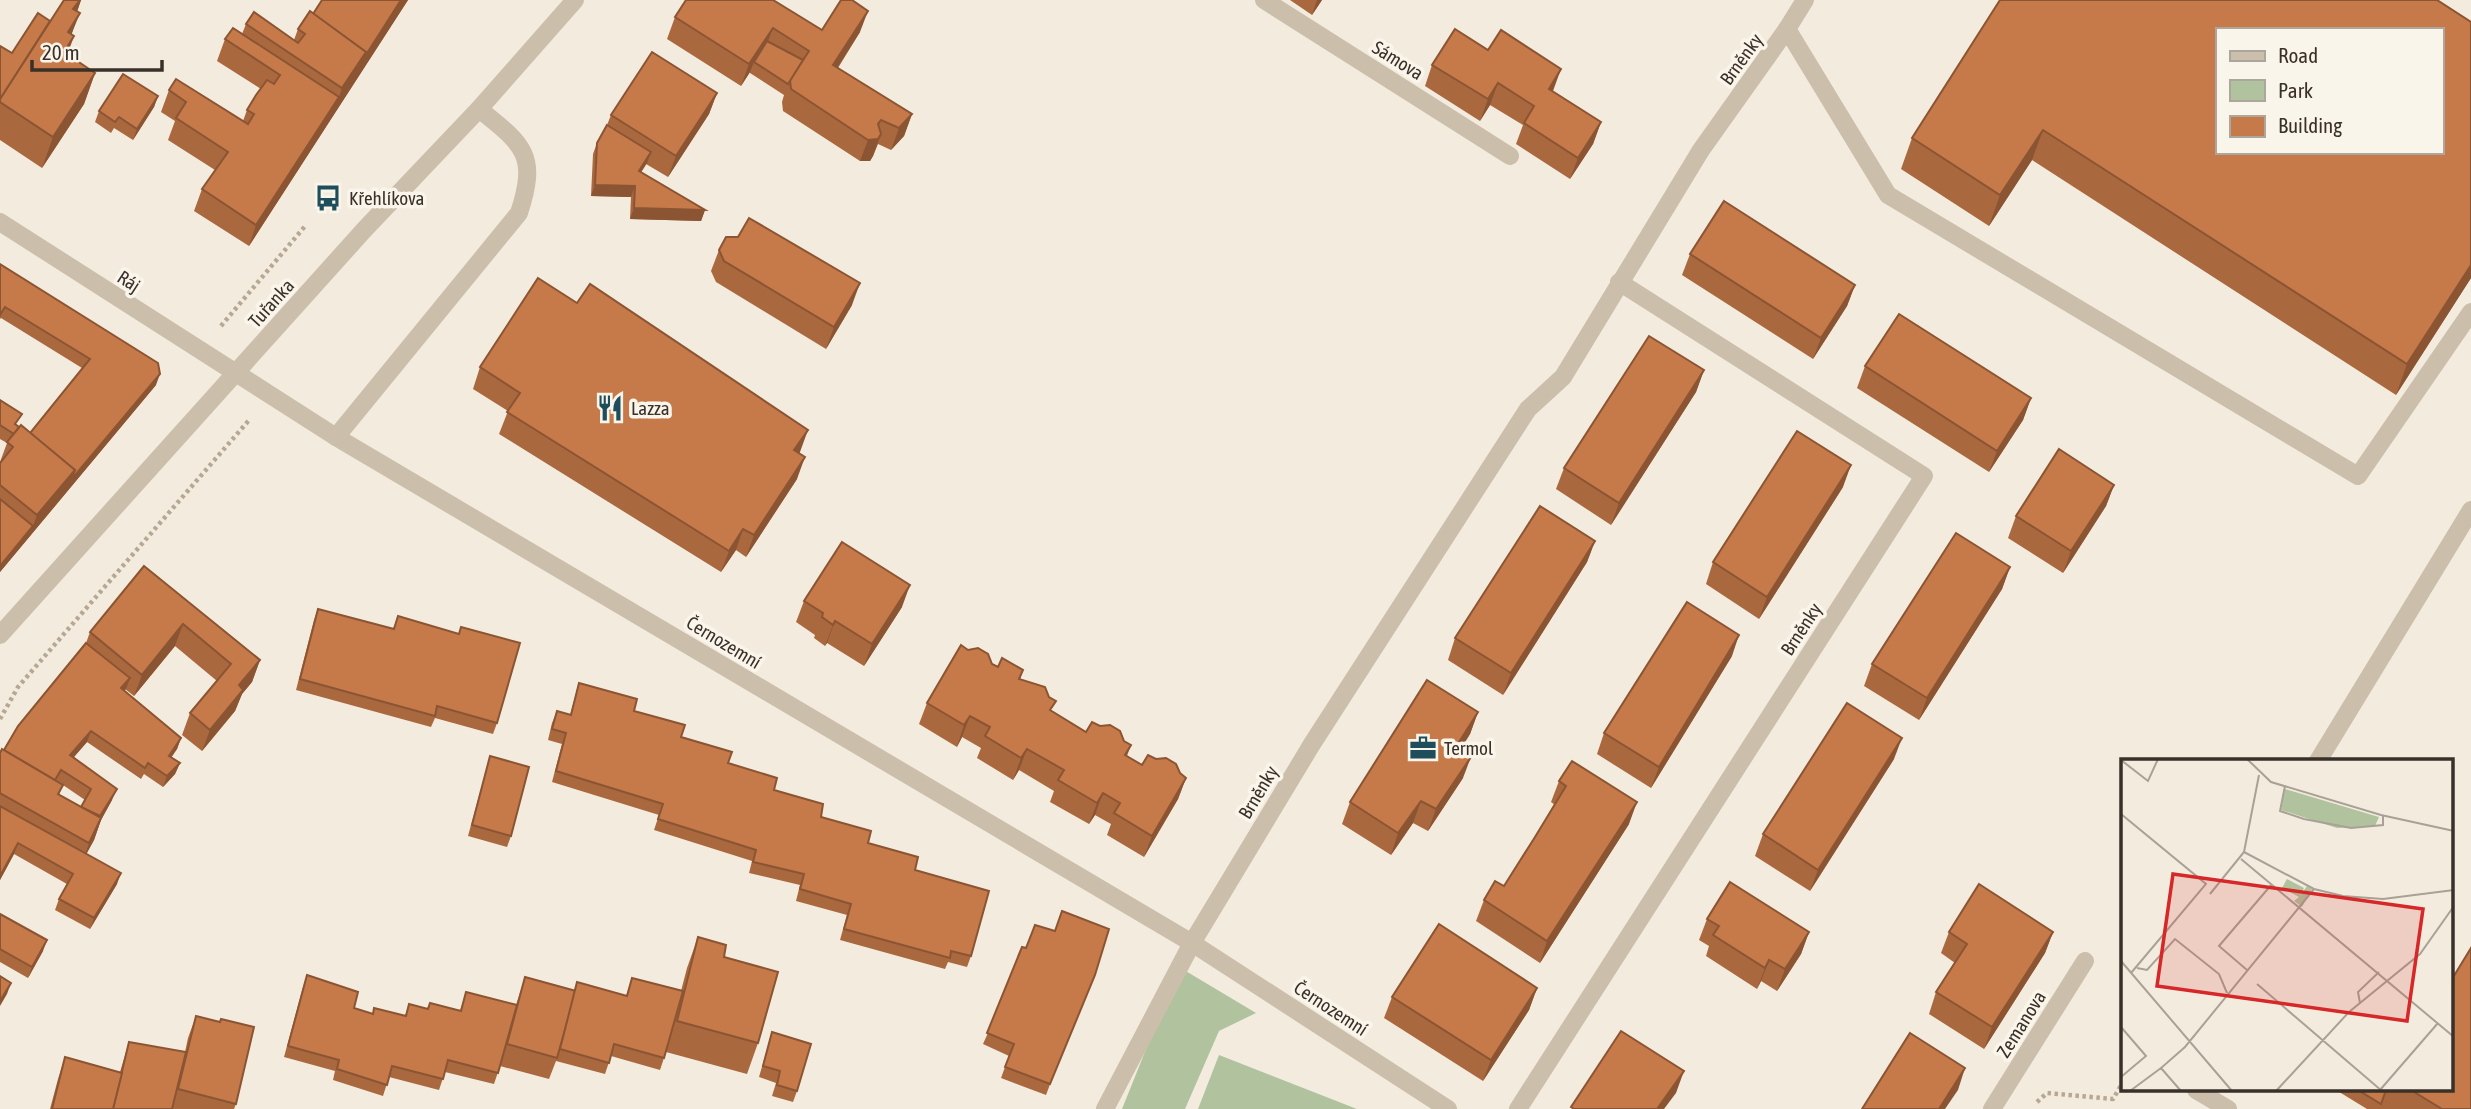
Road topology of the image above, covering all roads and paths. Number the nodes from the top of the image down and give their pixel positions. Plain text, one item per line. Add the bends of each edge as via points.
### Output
1 (575, 0) edge
2 (1264, 0) edge
3 (1805, 0) edge
4 (1787, 29) junction
5 (479, 109) junction
6 (1510, 156) dead end
7 (0, 222) edge
8 (1619, 282) junction
9 (2471, 312) edge
10 (234, 375) junction
11 (272, 398) junction
12 (336, 437) junction
13 (2471, 510) edge
14 (0, 635) edge
15 (0, 719) edge
16 (2319, 759) edge
17 (1192, 943) junction
18 (2085, 961) dead end
19 (2121, 1085) edge
20 (2199, 1092) edge
21 (1105, 1109) edge
22 (1448, 1109) edge
23 (1518, 1109) edge
24 (1992, 1109) edge
25 (2033, 1109) edge
26 (2228, 1109) edge

1 - 5 street, Tuřanka
2 - 6 street, Sámova
3 - 4 street, Brněnky
4 - 8 street, Brněnky via 1701,150
4 - 9 street via 1888,195 2358,476
5 - 10 street, Tuřanka
5 - 12 street via 515,138 527,160 529,184 519,214
7 - 10 street, Ráj
8 - 17 street, Brněnky via 1563,377 1528,409 1450,528
8 - 23 street, Brněnky via 1924,476
10 - 11 street, Černozemní
10 - 14 street, Tuřanka
11 - 12 street, Černozemní
11 - 15 path via 238,431 18,687
12 - 17 street, Černozemní
13 - 16 street
17 - 21 street
17 - 22 street, Černozemní
18 - 24 street, Zemanova
19 - 25 path via 2113,1099 2047,1093
20 - 26 street

